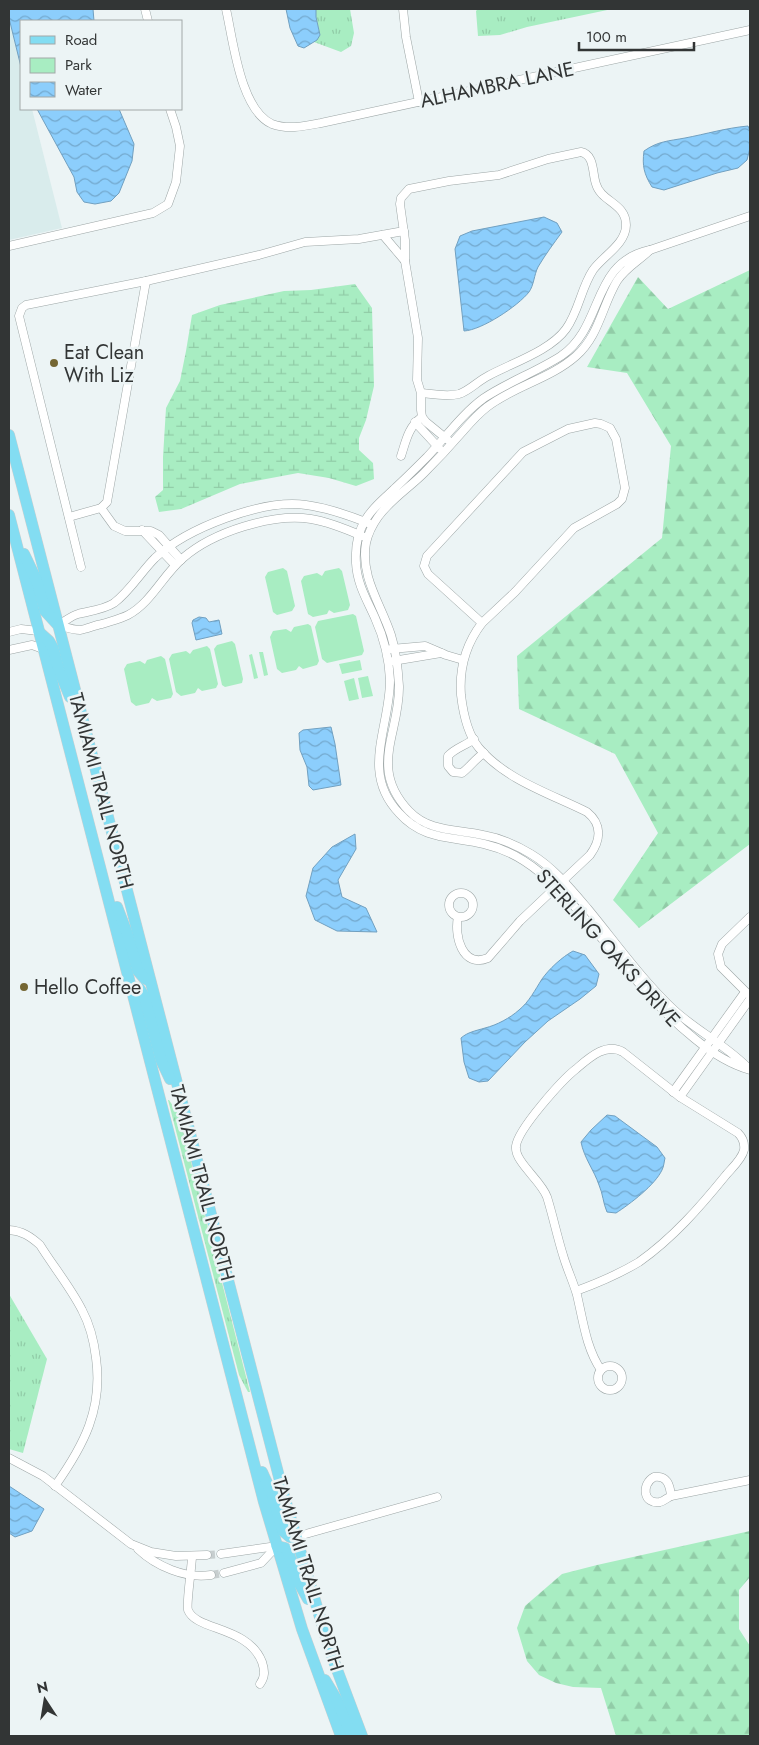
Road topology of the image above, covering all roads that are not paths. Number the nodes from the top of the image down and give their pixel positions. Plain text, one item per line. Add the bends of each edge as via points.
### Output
1 (226, 9) edge
2 (403, 9) edge
3 (750, 30) edge
4 (419, 102) junction
5 (170, 110) edge
6 (750, 216) edge
7 (404, 231) junction
8 (383, 235) junction
9 (9, 246) edge
10 (406, 261) junction
11 (600, 262) junction
12 (615, 276) junction
13 (146, 281) junction
14 (421, 393) junction
15 (422, 418) junction
16 (415, 422) junction
17 (9, 435) edge
18 (445, 438) junction
19 (452, 444) junction
20 (437, 446) junction
21 (444, 453) junction
22 (401, 456) dead end
23 (101, 508) junction
24 (9, 515) edge
25 (69, 517) junction
26 (364, 522) junction
27 (373, 525) junction
28 (13, 530) junction
29 (142, 530) junction
30 (358, 535) junction
31 (366, 539) junction
32 (170, 546) junction
33 (162, 552) junction
34 (178, 563) junction
35 (81, 567) dead end
36 (482, 624) junction
37 (58, 626) junction
38 (38, 631) junction
39 (9, 632) edge
40 (43, 649) junction
41 (395, 649) junction
42 (9, 650) edge
43 (386, 650) junction
44 (440, 652) junction
45 (463, 660) junction
46 (393, 661) junction
47 (86, 736) junction
48 (474, 739) junction
49 (484, 753) junction
50 (101, 869) junction
51 (562, 880) junction
52 (556, 886) junction
53 (458, 917) dead end
54 (750, 917) edge
55 (150, 981) junction
56 (131, 987) junction
57 (749, 996) edge
58 (711, 1039) junction
59 (718, 1044) junction
60 (705, 1047) junction
61 (712, 1052) junction
62 (750, 1070) edge
63 (673, 1092) junction
64 (680, 1097) junction
65 (181, 1101) junction
66 (9, 1230) edge
67 (576, 1291) junction
68 (601, 1370) dead end
69 (249, 1443) junction
70 (9, 1458) edge
71 (750, 1480) edge
72 (55, 1486) junction
73 (671, 1496) dead end
74 (437, 1497) dead end
75 (295, 1537) junction
76 (134, 1546) junction
77 (277, 1546) junction
78 (222, 1554) tunnel mouth
79 (207, 1555) tunnel mouth
80 (192, 1556) junction
81 (224, 1573) tunnel mouth
82 (191, 1575) junction
83 (210, 1575) tunnel mouth
84 (321, 1623) junction
85 (311, 1657) junction
86 (260, 1684) dead end
87 (341, 1736) edge
88 (352, 1736) edge
89 (362, 1736) edge

1 - 4 street, ALHAMBRA LANE via 244,87 261,118 272,124 302,127
2 - 4 street
3 - 4 street, ALHAMBRA LANE
5 - 9 street via 180,146 176,182 168,204 153,213
6 - 12 street, STERLING OAKS DRIVE via 650,250
7 - 8 street
7 - 10 street
7 - 11 street via 400,201 409,190 499,175 548,159 584,152 590,158 598,190 621,208 626,220 622,238
8 - 10 street
8 - 13 street via 305,242
10 - 14 street via 418,338 417,380
11 - 12 street
11 - 14 street via 585,285 571,321 545,347 461,393
12 - 18 street, STERLING OAKS DRIVE via 600,294 588,326 575,344 555,360 482,400
12 - 19 street, STERLING OAKS DRIVE via 594,334 575,357 485,408
13 - 23 street via 107,502
13 - 25 street via 26,305 19,316
14 - 15 street
15 - 16 street
15 - 18 street
16 - 20 street
16 - 22 street
17 - 37 main road, TAMIAMI TRAIL NORTH
18 - 19 street
18 - 20 street, STERLING OAKS DRIVE
19 - 21 street, STERLING OAKS DRIVE
20 - 21 street
20 - 26 street, STERLING OAKS DRIVE
21 - 27 street, STERLING OAKS DRIVE via 379,515
23 - 25 street
23 - 29 street via 114,526
24 - 28 main road
25 - 35 street
26 - 27 street
26 - 30 street, STERLING OAKS DRIVE
26 - 32 street via 331,510 284,504 214,523
27 - 31 street, STERLING OAKS DRIVE
28 - 37 main road via 36,580 45,611
28 - 38 main road, TAMIAMI TRAIL NORTH
29 - 32 street via 159,534
29 - 33 street
30 - 31 street
30 - 34 street via 311,519 270,520 213,539
30 - 43 street, STERLING OAKS DRIVE via 356,559 359,581
31 - 41 street, STERLING OAKS DRIVE via 367,577
32 - 33 street
32 - 34 street
33 - 34 street
33 - 37 street via 121,597 111,604 75,615
34 - 37 street via 146,600 128,615 79,630
36 - 36 street via 574,528 622,499 625,488 616,439 607,426 596,423 568,429 524,452 427,556 424,566 428,574
36 - 45 street via 472,637
37 - 47 main road, TAMIAMI TRAIL NORTH
38 - 39 street
38 - 40 main road, TAMIAMI TRAIL NORTH
38 - 47 main road via 53,648
40 - 42 street via 32,645
40 - 50 main road, TAMIAMI TRAIL NORTH
41 - 43 street
41 - 44 street via 426,646
41 - 46 street, STERLING OAKS DRIVE
43 - 46 street, STERLING OAKS DRIVE
44 - 45 street
44 - 46 street
45 - 48 street via 460,678 462,699
46 - 51 street, STERLING OAKS DRIVE via 398,697 387,762 391,783 400,800 412,814 432,826 486,835 513,844 546,864
46 - 52 street, STERLING OAKS DRIVE via 378,762 380,780 394,807 422,832 508,852 531,864
47 - 55 main road, TAMIAMI TRAIL NORTH
48 - 49 street
48 - 49 street via 448,756 448,766 453,772 462,773
49 - 51 street via 503,770 587,812 596,821 599,835 595,848
50 - 55 main road via 127,933 138,971
50 - 56 main road, TAMIAMI TRAIL NORTH
51 - 52 street
51 - 58 street, STERLING OAKS DRIVE via 653,988 674,1010
52 - 53 street via 483,960 469,958 463,952 457,930
52 - 60 street, STERLING OAKS DRIVE via 655,1004
54 - 57 street via 722,944 718,954 721,967
55 - 65 main road, TAMIAMI TRAIL NORTH
56 - 65 main road via 139,988 144,996 161,1060
56 - 69 main road, TAMIAMI TRAIL NORTH
57 - 58 street
57 - 59 street
58 - 59 street, STERLING OAKS DRIVE
58 - 60 street
59 - 61 street
59 - 62 street, STERLING OAKS DRIVE
60 - 61 street, STERLING OAKS DRIVE
60 - 63 street
61 - 62 street, STERLING OAKS DRIVE via 734,1066
61 - 64 street
63 - 64 street
63 - 67 street via 623,1052 615,1048 604,1050 559,1085 518,1139 519,1158 545,1191
64 - 67 street via 738,1132 744,1145 742,1156 668,1240 623,1271
65 - 75 main road, TAMIAMI TRAIL NORTH
66 - 72 street via 31,1236 40,1245 82,1308 94,1344 98,1374 92,1419 74,1459
67 - 68 street via 591,1352
69 - 75 main road via 272,1494 283,1531
69 - 77 main road, TAMIAMI TRAIL NORTH
70 - 72 street
71 - 73 street
72 - 76 street
74 - 75 street
75 - 84 main road, TAMIAMI TRAIL NORTH
76 - 80 street via 168,1555
76 - 82 street via 151,1561
77 - 78 street
77 - 81 street via 261,1563
77 - 84 main road via 288,1551 298,1581
77 - 85 main road, TAMIAMI TRAIL NORTH
79 - 80 street
80 - 82 street
82 - 83 street
82 - 86 street via 188,1611 194,1618 238,1636 249,1644 260,1658 264,1670
84 - 89 main road, TAMIAMI TRAIL NORTH
85 - 87 main road, TAMIAMI TRAIL NORTH
85 - 88 main road via 337,1700

